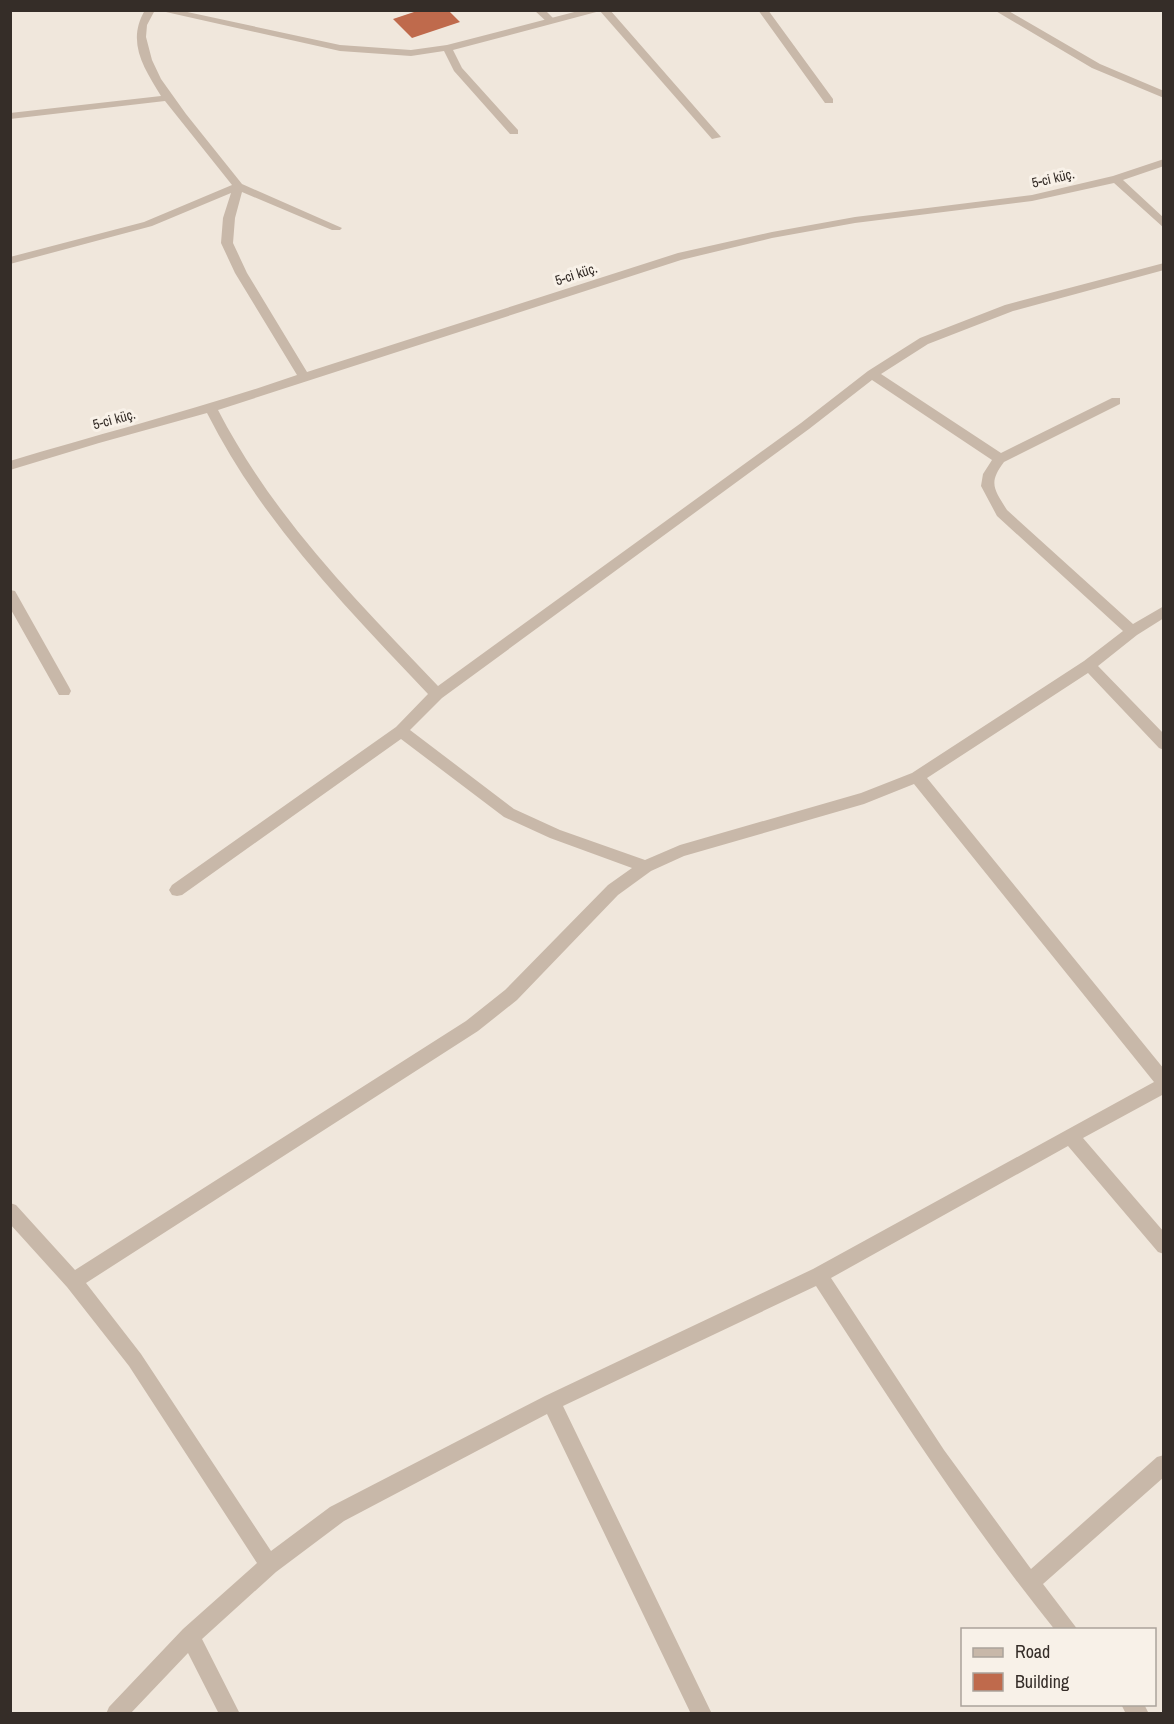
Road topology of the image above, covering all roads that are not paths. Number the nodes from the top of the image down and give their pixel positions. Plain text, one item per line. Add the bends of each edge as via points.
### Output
1 (150, 10) edge
2 (162, 10) edge
3 (539, 10) edge
4 (595, 10) edge
5 (604, 10) edge
6 (763, 10) edge
7 (999, 10) edge
8 (551, 21) junction
9 (447, 48) junction
10 (1164, 95) edge
11 (167, 98) junction
12 (830, 101) dead end
13 (10, 116) edge
14 (514, 132) dead end
15 (716, 137) dead end
16 (1164, 162) edge
17 (1116, 179) junction
18 (238, 186) junction
19 (1164, 225) edge
20 (336, 228) dead end
21 (10, 261) edge
22 (1164, 266) edge
23 (872, 374) junction
24 (304, 377) junction
25 (1116, 401) dead end
26 (211, 408) junction
27 (1000, 459) junction
28 (10, 466) edge
29 (10, 595) edge
30 (1164, 611) edge
31 (25, 622) junction
32 (10, 628) edge
33 (1132, 631) junction
34 (1089, 665) junction
35 (64, 691) dead end
36 (437, 694) junction
37 (401, 731) junction
38 (1164, 744) edge
39 (917, 777) junction
40 (646, 867) junction
41 (177, 890) dead end
42 (1164, 1083) edge
43 (1071, 1137) junction
44 (10, 1211) edge
45 (1164, 1246) edge
46 (819, 1275) junction
47 (73, 1281) junction
48 (551, 1402) junction
49 (1164, 1464) edge
50 (269, 1565) junction
51 (1029, 1584) junction
52 (1067, 1628) edge
53 (190, 1636) junction
54 (116, 1713) edge
55 (230, 1713) edge
56 (702, 1713) edge

1 - 11 street via 142,23 141,39
2 - 9 street via 340,48 411,53
3 - 8 street
4 - 8 street
5 - 15 street
6 - 12 street
7 - 10 street via 1096,66
8 - 9 street
9 - 14 street via 458,69
11 - 13 street
11 - 18 street
16 - 17 street, 5-ci küç.
17 - 19 street
17 - 24 street, 5-ci küç. via 1032,198 855,220 678,257
18 - 20 street
18 - 21 street via 148,224
18 - 24 street via 227,243
22 - 23 street via 1009,308 924,341
23 - 27 street
23 - 36 street
24 - 26 street, 5-ci küç.
25 - 27 street
26 - 28 street, 5-ci küç.
26 - 36 street via 229,447 283,522 327,577
27 - 33 street via 988,474 987,489 1002,513
29 - 31 street
30 - 33 street
31 - 32 street
31 - 35 street
33 - 34 street
34 - 38 street
34 - 39 street
36 - 37 street
37 - 40 street via 509,813
37 - 41 street
39 - 40 street via 864,798 680,851
39 - 42 street
40 - 47 street via 613,890 511,995 472,1026
42 - 43 street
43 - 45 street
43 - 46 street
44 - 47 street
46 - 48 street
46 - 51 street via 950,1476
47 - 50 street via 135,1360
48 - 50 street via 337,1514
48 - 56 street
49 - 51 street
50 - 53 street
51 - 52 street
53 - 54 street
53 - 55 street

